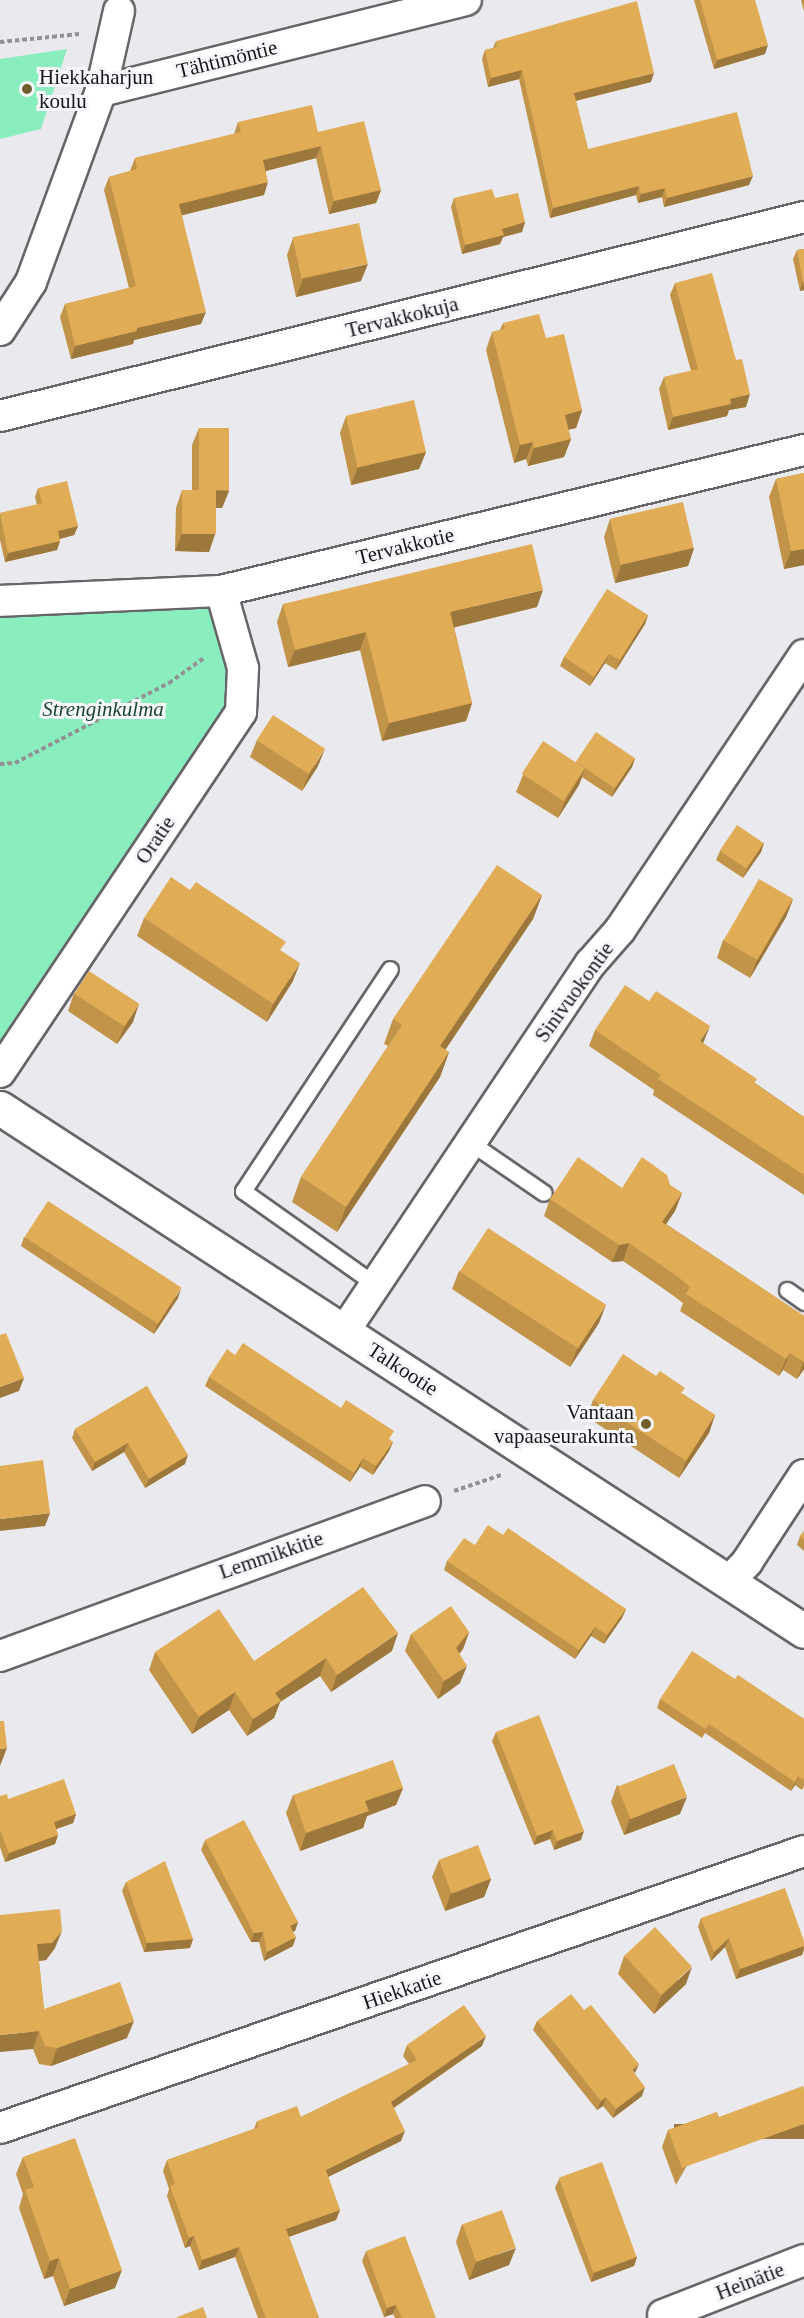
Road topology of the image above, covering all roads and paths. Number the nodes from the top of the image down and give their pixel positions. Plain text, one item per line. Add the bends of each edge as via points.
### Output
1 (466, 0) edge
2 (116, 23) joint
3 (0, 42) edge
4 (101, 90) junction
5 (804, 217) edge
6 (0, 330) edge
7 (0, 416) edge
8 (804, 450) edge
9 (221, 591) junction
10 (0, 601) edge
11 (234, 636) junction
12 (804, 655) edge
13 (0, 764) edge
14 (390, 969) dead end
15 (0, 1072) edge
16 (0, 1108) edge
17 (471, 1143) junction
18 (544, 1193) dead end
19 (376, 1285) junction
20 (787, 1290) dead end
21 (804, 1302) edge
22 (345, 1330) junction
23 (543, 1461) junction
24 (804, 1475) edge
25 (425, 1501) joint
26 (728, 1582) junction
27 (804, 1631) edge
28 (0, 1656) edge
29 (804, 1851) edge
30 (0, 2128) edge
31 (804, 2260) edge
32 (663, 2315) dead end

1 - 4 street, Tähtimöntie
2 - 3 path
2 - 4 street
4 - 6 street via 31,282
5 - 7 street, Tervakkokuja
8 - 9 street, Tervakkotie
9 - 10 street, Tervakkotie
9 - 11 street, Oratie
11 - 13 path via 169,683 15,763
11 - 15 street, Oratie via 243,668 241,712
12 - 17 street, Sinivuokontie
14 - 19 lane via 243,1191
16 - 22 street, Talkootie
17 - 18 lane
17 - 19 street, Sinivuokontie
19 - 22 street, Sinivuokontie
20 - 21 lane
22 - 23 street, Talkootie
23 - 25 path
23 - 26 street, Talkootie
24 - 26 street via 747,1562
25 - 28 street, Lemmikkitie
26 - 27 street, Talkootie
29 - 30 street, Hiekkatie
31 - 32 street, Heinätie

